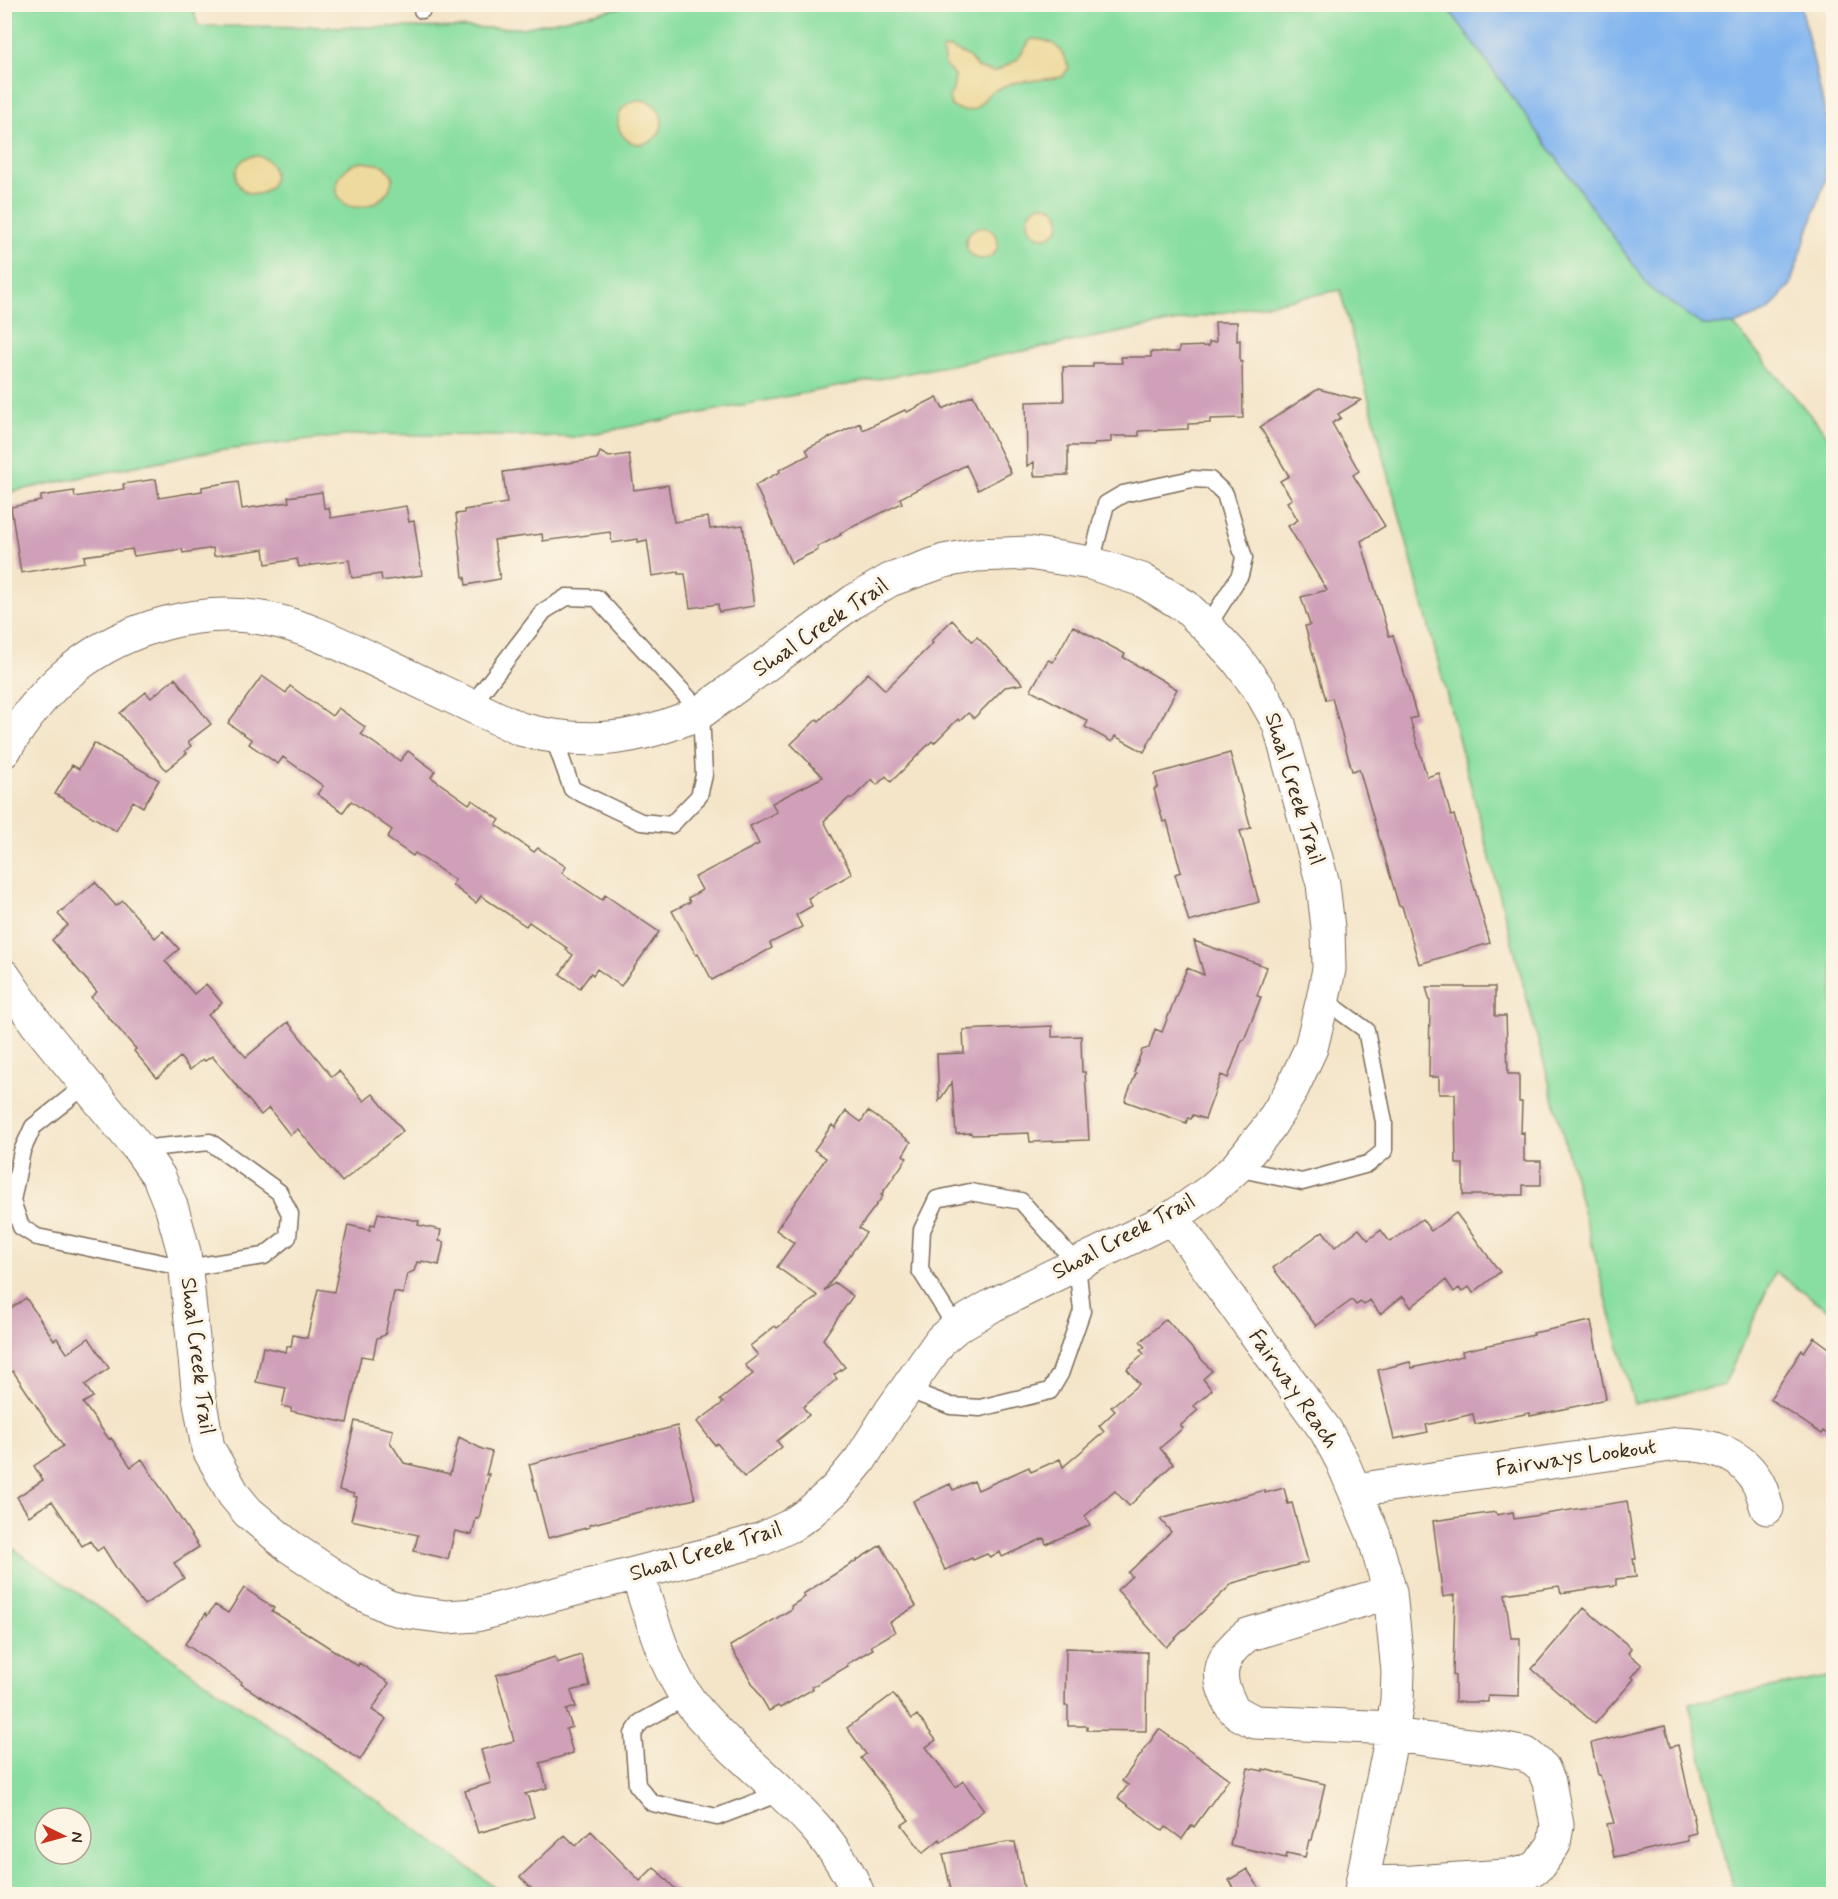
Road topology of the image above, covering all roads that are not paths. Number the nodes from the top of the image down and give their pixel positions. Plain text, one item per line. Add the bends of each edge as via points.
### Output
1 (1090, 562) junction
2 (1207, 627) junction
3 (471, 706) junction
4 (701, 712) junction
5 (553, 736) junction
6 (6, 744) edge
7 (4, 976) edge
8 (1323, 999) junction
9 (87, 1084) junction
10 (140, 1149) junction
11 (1236, 1168) junction
12 (1173, 1217) junction
13 (1077, 1264) junction
14 (186, 1268) junction
15 (956, 1327) junction
16 (906, 1389) junction
17 (1355, 1490) junction
18 (1767, 1508) dead end
19 (637, 1574) junction
20 (1390, 1592) junction
21 (686, 1697) junction
22 (1393, 1732) junction
23 (780, 1792) junction
24 (1362, 1889) edge
25 (858, 1894) edge

1 - 2 street, Shoal Creek Trail via 1142,580 1185,606
1 - 2 lane via 1106,504 1123,494 1192,478 1210,480 1225,494 1244,558 1240,575
1 - 4 street, Shoal Creek Trail via 1029,553 994,554 944,561 890,580 854,601
2 - 8 street, Shoal Creek Trail via 1262,692 1279,724 1323,884 1329,969
3 - 4 lane via 544,611 567,597 597,598
3 - 5 street, Shoal Creek Trail via 520,729
3 - 6 street, Shoal Creek Trail via 319,634 267,619 211,616 181,620 115,642 74,668 46,693
4 - 5 street, Shoal Creek Trail via 648,733 621,738
4 - 5 lane via 704,775 699,796 671,825 641,822 572,789
7 - 9 street, Shoal Creek Trail via 36,1023
8 - 11 street, Shoal Creek Trail via 1311,1048 1290,1093
8 - 11 lane via 1366,1030 1384,1122 1384,1151 1368,1164 1302,1182
9 - 10 street, Shoal Creek Trail
9 - 14 lane via 33,1127 22,1151 12,1201 21,1227 38,1237
10 - 14 street, Shoal Creek Trail via 159,1177 172,1209
10 - 14 lane via 210,1142 279,1192 290,1214 288,1238 264,1256
11 - 12 street, Shoal Creek Trail
12 - 13 street, Shoal Creek Trail
12 - 17 street, Fairway Reach via 1326,1431
13 - 15 street, Shoal Creek Trail
13 - 15 lane via 1021,1201 970,1192 937,1199 921,1230 920,1270
13 - 16 lane via 1082,1311 1050,1391 980,1408 951,1406
14 - 19 street, Shoal Creek Trail via 208,1448 234,1496 289,1546 356,1591 389,1607 447,1617 476,1615
15 - 16 street, Shoal Creek Trail via 941,1340
16 - 19 street, Shoal Creek Trail via 860,1460 809,1513 762,1539
17 - 18 street, Fairways Lookout via 1699,1444 1722,1450 1744,1464 1760,1486
17 - 20 street, Fairway Reach via 1374,1536
19 - 21 street via 671,1670
20 - 22 street, Fairway Reach via 1398,1672
20 - 22 street via 1247,1635 1222,1664 1221,1676 1230,1705 1254,1722
21 - 23 street via 713,1729
21 - 23 lane via 641,1722 633,1734 637,1785 652,1803 717,1817
22 - 24 street, Fairway Reach
22 - 24 street via 1526,1754 1543,1768 1549,1782 1557,1825 1554,1844 1539,1865 1527,1872
23 - 25 street via 839,1857

